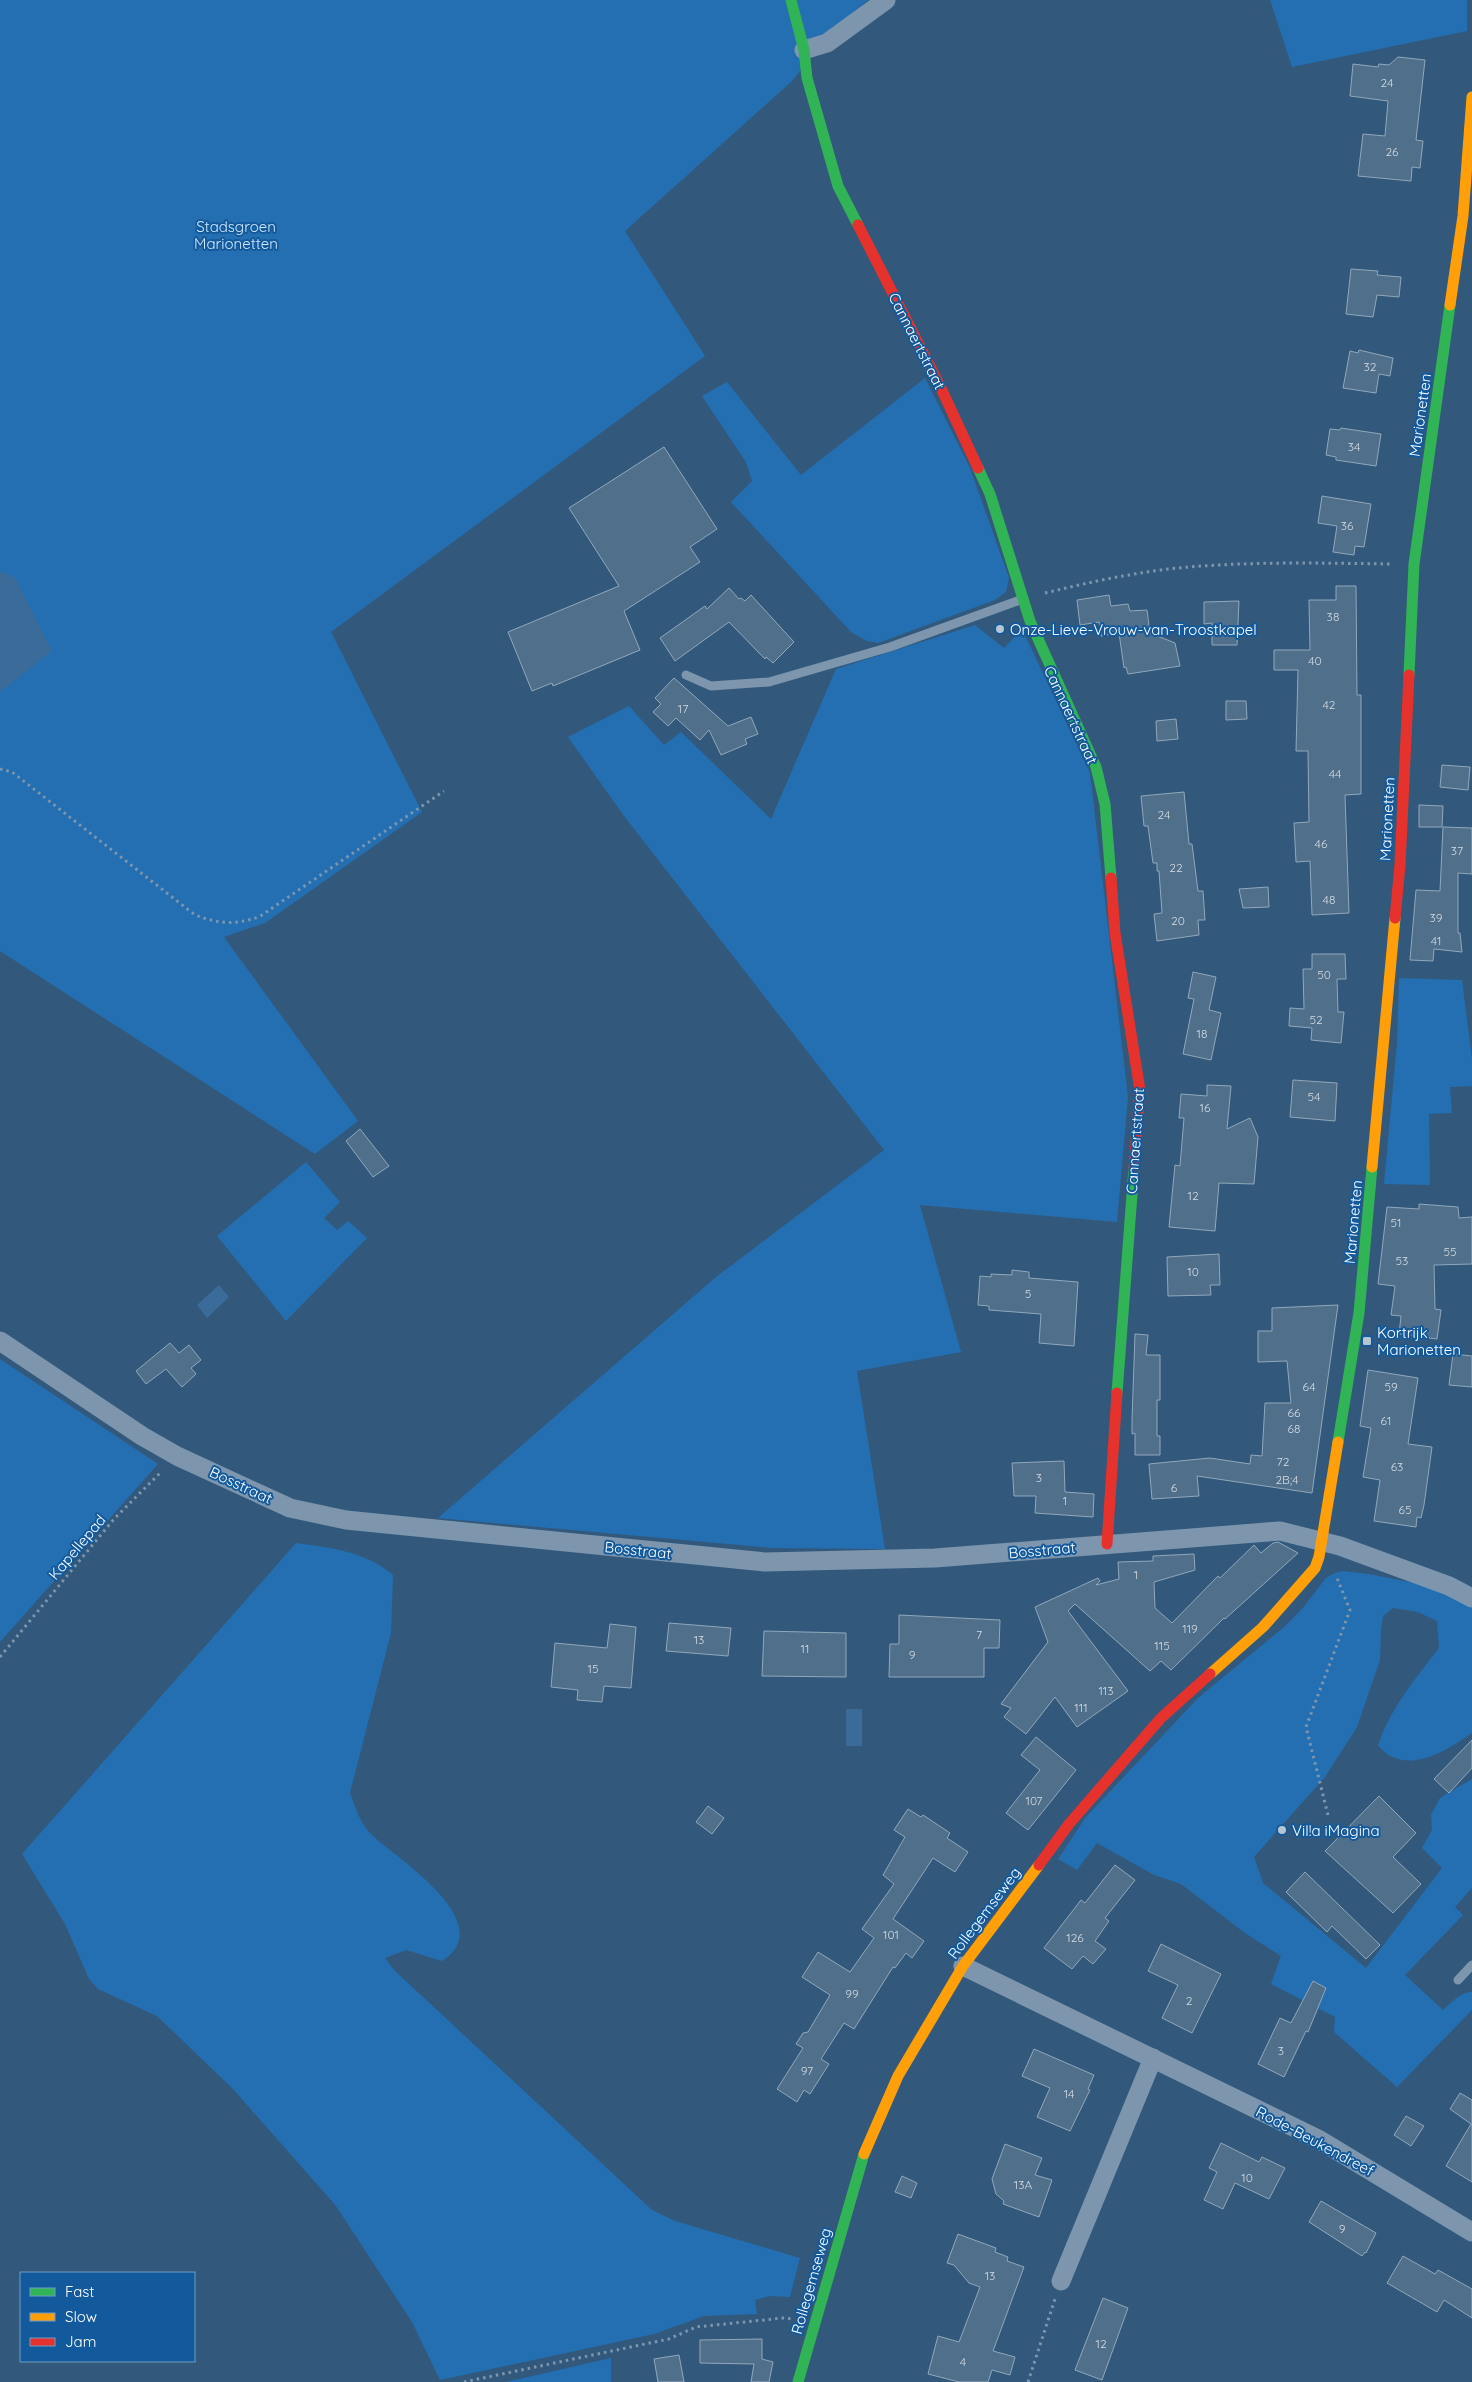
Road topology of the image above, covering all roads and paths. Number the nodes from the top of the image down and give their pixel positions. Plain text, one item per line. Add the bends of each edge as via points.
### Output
1 (791, 0) edge
2 (886, 0) edge
3 (804, 50) junction
4 (1472, 97) edge
5 (1414, 564) junction
6 (1023, 599) junction
7 (686, 675) dead end
8 (0, 769) edge
9 (444, 792) dead end
10 (0, 1341) edge
11 (177, 1456) junction
12 (1107, 1544) junction
13 (1320, 1549) junction
14 (1472, 1598) edge
15 (0, 1657) edge
16 (1328, 1814) dead end
17 (1472, 1965) edge
18 (963, 1966) junction
19 (1458, 1980) dead end
20 (1153, 2058) junction
21 (1472, 2232) edge
22 (1061, 2281) joint
23 (815, 2323) junction
24 (464, 2382) edge
25 (798, 2382) edge
26 (1028, 2382) edge

1 - 3 street, Cannaertstraat
2 - 3 street via 827,43
3 - 6 street, Cannaertstraat via 807,78 838,186 940,386 990,494
4 - 5 street, Marionetten via 1463,216
5 - 6 path via 1329,563 1169,569 1082,584
5 - 13 street, Marionetten via 1400,865 1367,1236 1359,1313
6 - 7 lane via 890,647 769,682 711,686
6 - 12 street, Cannaertstraat via 1046,660 1093,760 1105,804 1115,933 1140,1090
8 - 9 path via 12,772 195,915 211,921 237,924 258,918
10 - 11 street, Bosstraat
11 - 12 street, Bosstraat via 290,1508 346,1520 764,1562 936,1558
11 - 15 path, Kapellepad via 114,1519
12 - 13 street, Bosstraat via 1280,1532
13 - 14 street, Bosstraat via 1450,1586
13 - 16 path via 1335,1572 1350,1610 1306,1727
13 - 18 street, Rollegemseweg via 1315,1568 1263,1627 1161,1718 1069,1824
17 - 19 lane
18 - 20 street, Rode-Beukendreef
18 - 23 street, Rollegemseweg via 898,2076 866,2146
20 - 21 street, Rode-Beukendreef via 1318,2139
20 - 22 street
22 - 26 path
23 - 24 path via 783,2318 696,2327 669,2339
23 - 25 street, Rollegemseweg

